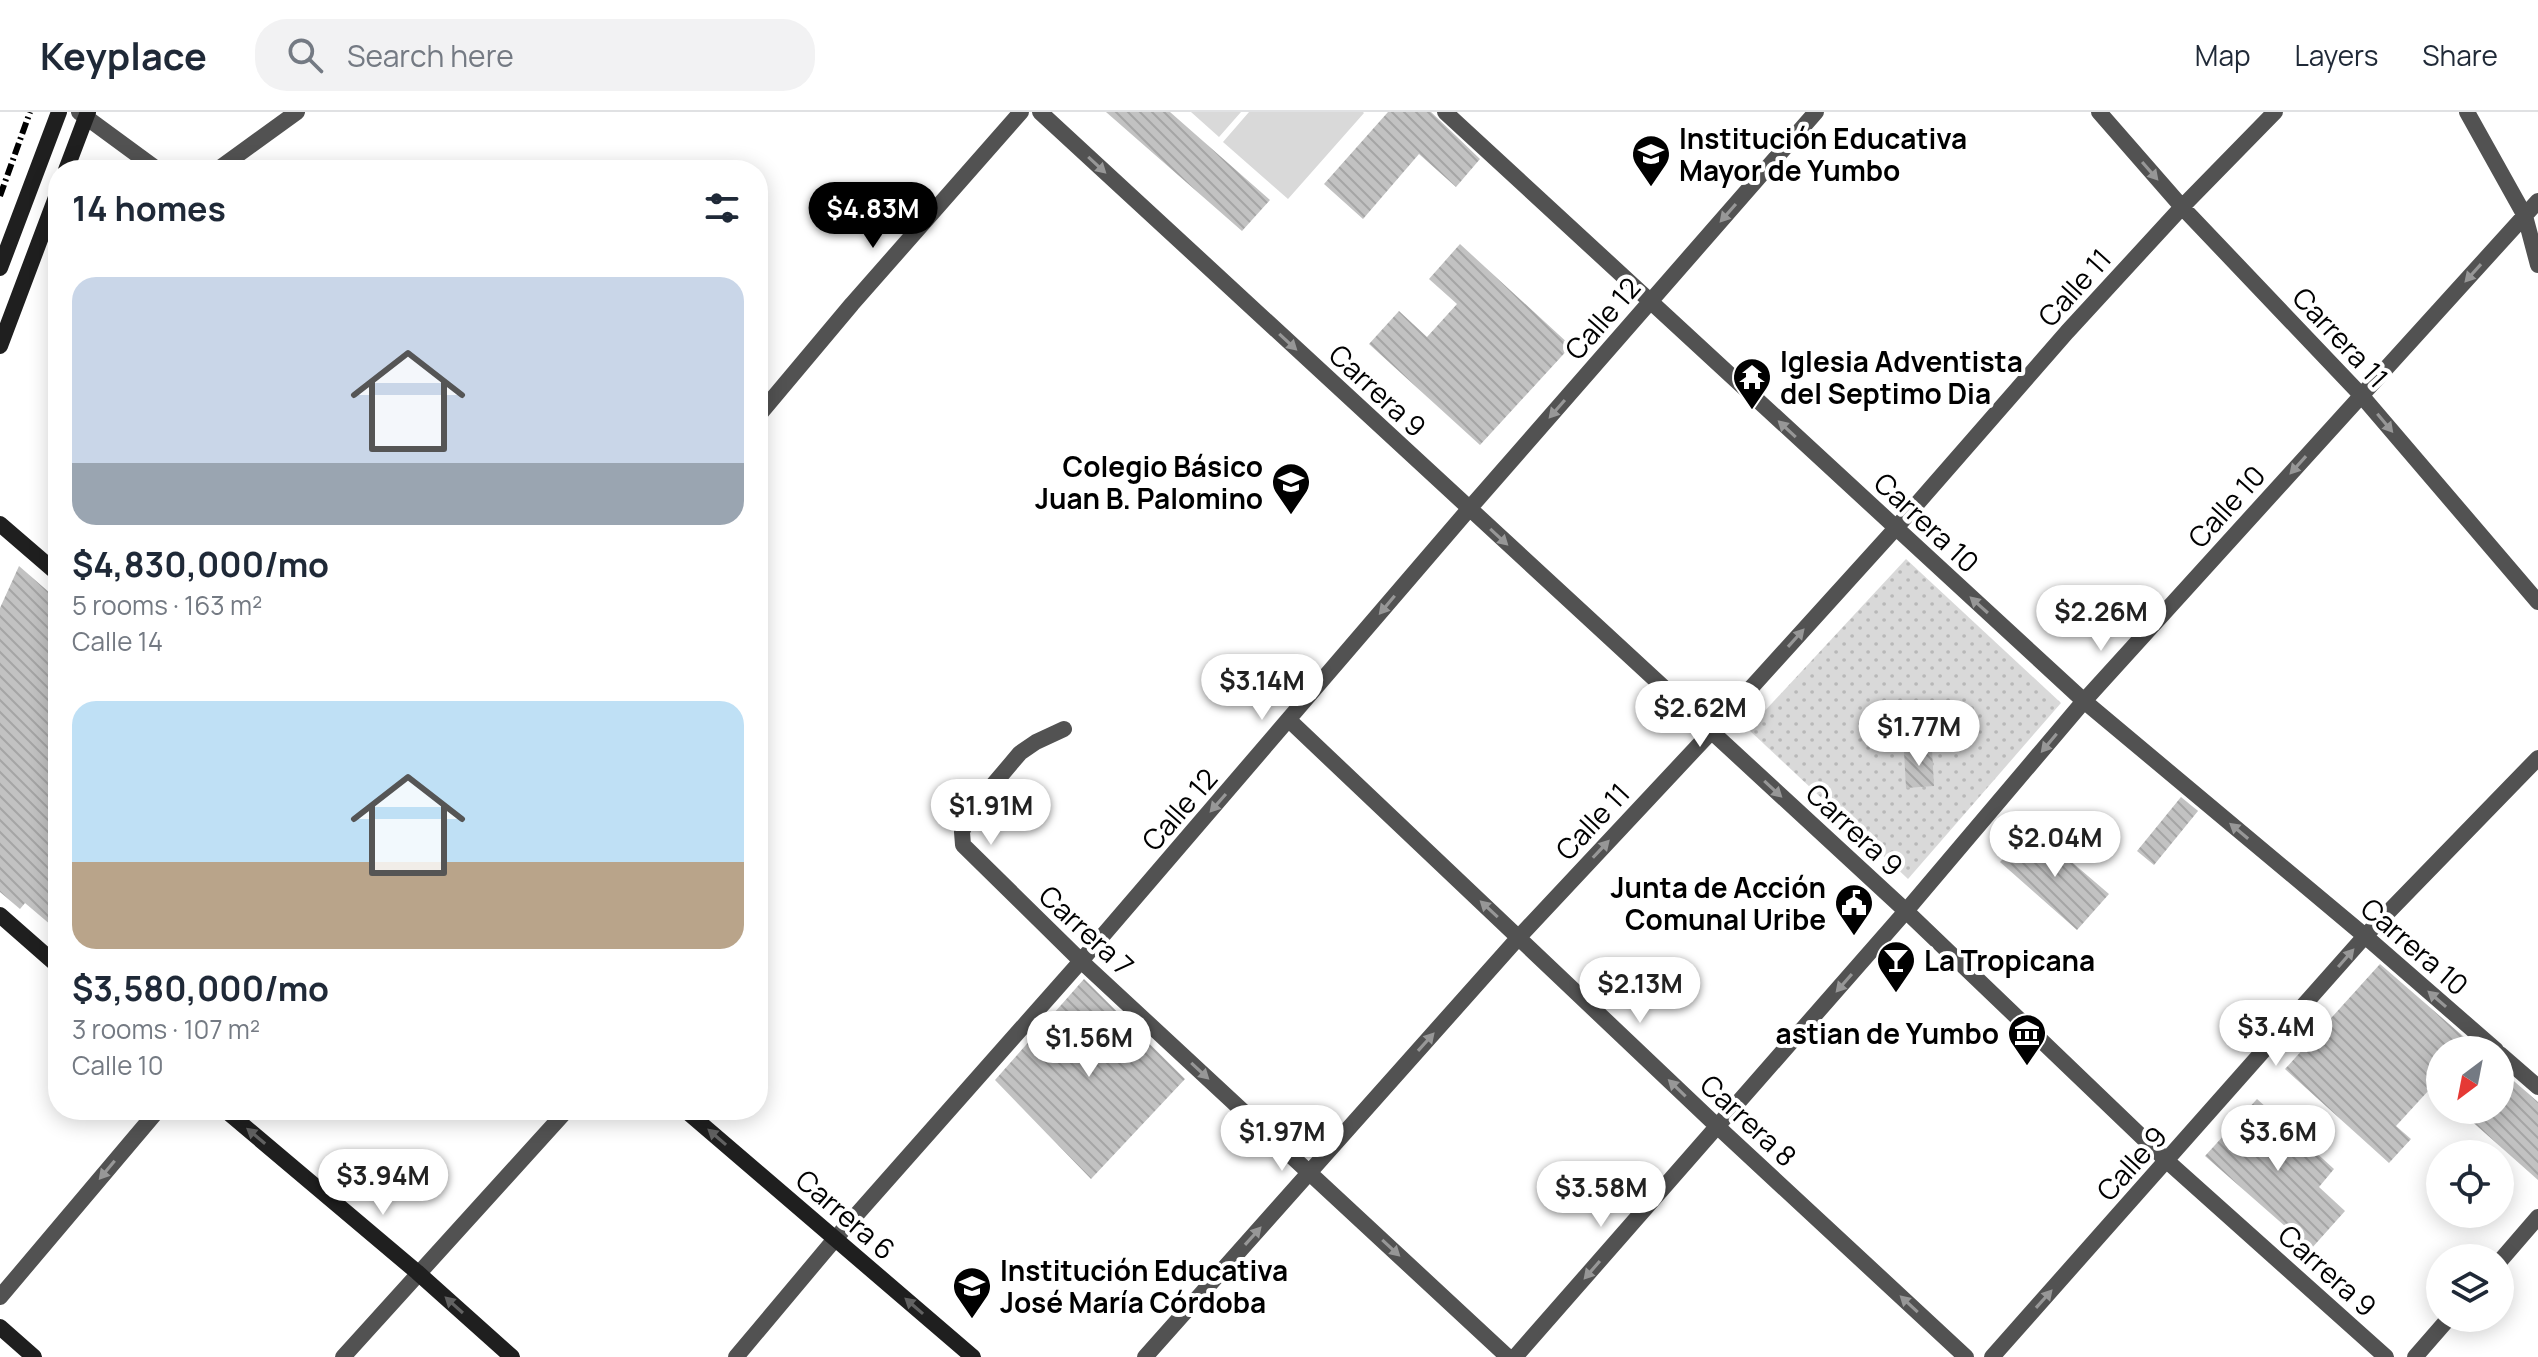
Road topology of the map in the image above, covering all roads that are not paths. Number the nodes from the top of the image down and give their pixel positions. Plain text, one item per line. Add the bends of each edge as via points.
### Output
1 (59, 112) edge
2 (297, 112) edge
3 (1021, 112) edge
4 (1040, 112) edge
5 (1445, 112) edge
6 (1816, 112) edge
7 (2099, 112) edge
8 (2275, 112) edge
9 (2467, 112) edge
10 (84, 114) edge
11 (69, 160) edge
12 (145, 160) edge
13 (231, 160) edge
14 (2538, 201) edge
15 (2182, 207) junction
16 (2525, 216) junction
17 (48, 219) edge
18 (2538, 265) edge
19 (0, 268) edge
20 (1650, 302) junction
21 (0, 346) edge
22 (2361, 395) junction
23 (768, 404) edge
24 (1469, 509) junction
25 (0, 524) edge
26 (1895, 529) junction
27 (48, 565) edge
28 (2538, 602) edge
29 (2084, 701) junction
30 (1289, 720) junction
31 (1064, 729) dead end
32 (1711, 732) junction
33 (2538, 758) edge
34 (1906, 911) junction
35 (0, 915) edge
36 (2365, 936) junction
37 (1519, 937) junction
38 (48, 957) edge
39 (1081, 961) junction
40 (2480, 1036) edge
41 (2514, 1066) edge
42 (2538, 1087) edge
43 (150, 1120) edge
44 (237, 1120) edge
45 (558, 1120) edge
46 (697, 1120) edge
47 (1718, 1127) junction
48 (2167, 1161) junction
49 (1310, 1172) junction
50 (2538, 1217) edge
51 (835, 1239) junction
52 (2514, 1245) edge
53 (417, 1272) junction
54 (0, 1297) edge
55 (0, 1327) edge
56 (2437, 1332) edge
57 (34, 1357) edge
58 (343, 1357) edge
59 (512, 1357) edge
60 (736, 1357) edge
61 (973, 1357) edge
62 (1145, 1357) edge
63 (1508, 1357) edge
64 (1515, 1357) edge
65 (1966, 1357) edge
66 (1992, 1357) edge
67 (2386, 1357) edge
68 (2415, 1357) edge

1 - 19 main road
2 - 13 street
3 - 23 street
4 -> 24 street, Carrera 9
5 - 20 street, Carrera 10
6 -> 20 street, Calle 12
7 -> 15 street, Carrera 11
8 - 15 street, Calle 11
9 - 16 street
10 - 11 main road
10 - 12 street
14 - 16 street, Calle 10
15 - 22 street, Carrera 11
15 - 26 street, Calle 11
16 - 18 street
16 -> 22 street, Calle 10
17 - 21 main road
20 -> 24 street, Calle 12
26 -> 20 street, Carrera 10
22 -> 28 street, Carrera 11
22 -> 29 street, Calle 10
24 -> 30 street, Calle 12
24 -> 32 street, Carrera 9
25 - 27 main road
29 -> 26 street, Carrera 10
32 -> 26 street, Calle 11
29 -> 34 street, Calle 10
36 -> 29 street, Carrera 10
37 -> 30 street, Carrera 8
30 -> 39 street, Calle 12
31 - 39 street, Carrera 7 via 1020,753 970,812 962,832 963,845 973,857
32 -> 34 street, Carrera 9
37 -> 32 street, Calle 11
33 - 36 street, Calle 9
34 -> 47 street, Calle 10
34 - 48 street, Carrera 9
35 - 38 main road
40 -> 36 street, Carrera 10
48 -> 36 street, Calle 9
47 -> 37 street, Carrera 8
49 -> 37 street, Calle 11
39 -> 49 street, Carrera 7
39 - 51 street, Calle 12
41 - 42 street, Carrera 10
43 -> 54 street
53 -> 44 main road
45 - 53 street
51 -> 46 main road, Carrera 6
47 -> 64 street, Calle 10
65 -> 47 street, Carrera 8
66 -> 48 street, Calle 9
48 - 67 street, Carrera 9
62 -> 49 street, Calle 11
49 -> 63 street, Carrera 7
50 - 52 street
51 - 60 street, Calle 12
61 -> 51 main road, Carrera 6
53 - 58 street
59 -> 53 main road
55 - 57 main road
56 - 68 street

